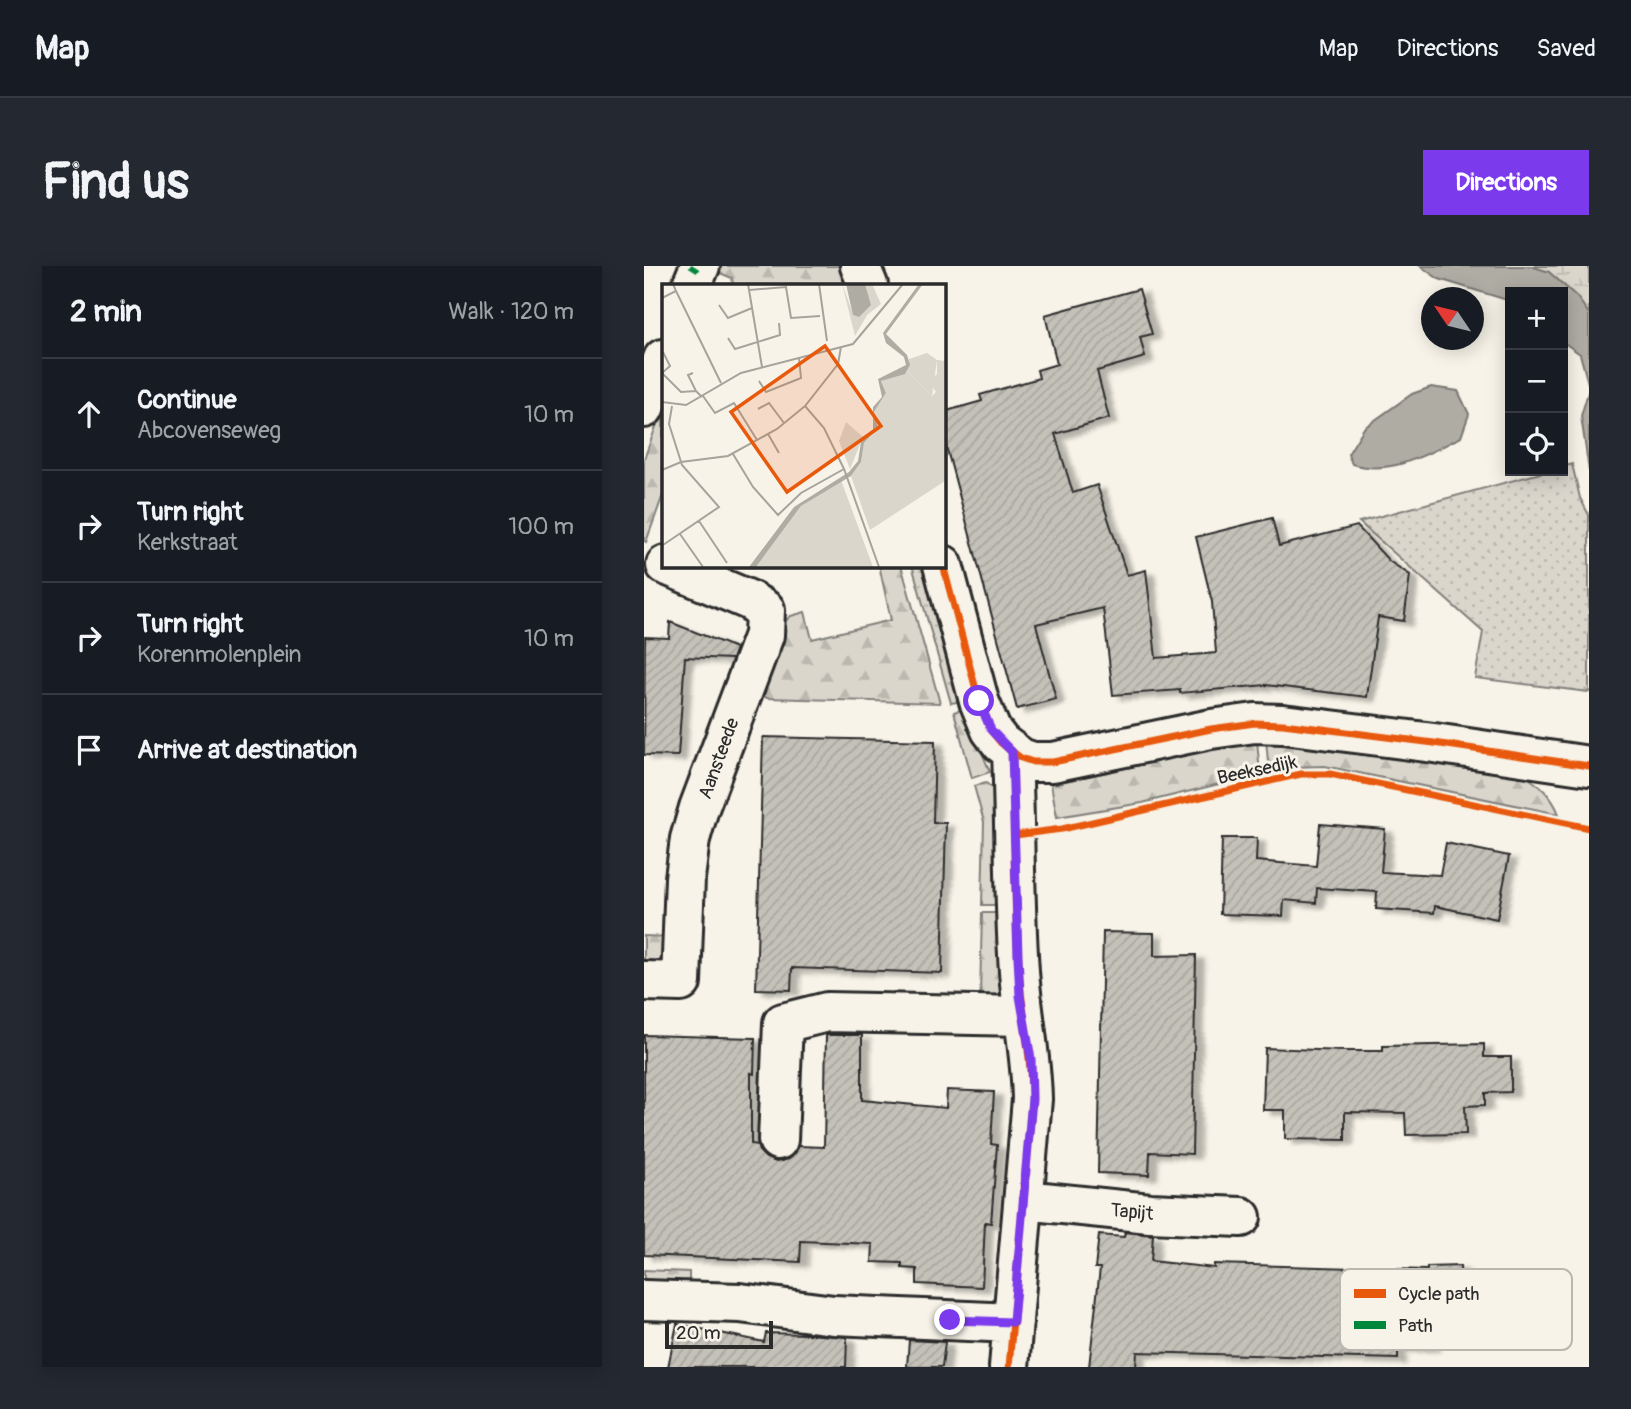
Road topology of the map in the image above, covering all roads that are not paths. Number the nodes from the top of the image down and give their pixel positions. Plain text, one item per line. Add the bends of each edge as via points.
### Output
1 (700, 266) edge
2 (860, 266) edge
3 (692, 284) edge
4 (868, 284) edge
5 (662, 362) edge
6 (644, 408) edge
7 (644, 556) edge
8 (662, 564) edge
9 (670, 567) edge
10 (944, 567) edge
11 (1012, 752) junction
12 (1589, 766) edge
13 (644, 981) edge
14 (1023, 1016) junction
15 (778, 1140) dead end
16 (1024, 1200) junction
17 (1241, 1217) dead end
18 (644, 1300) edge
19 (1013, 1322) junction
20 (1009, 1367) edge

1 - 3 street
2 - 4 street
5 - 6 street
7 - 8 street, Aansteede
9 - 13 street, Aansteede via 765,610 764,635 690,839 681,982
10 - 11 street via 979,701 991,730
11 - 12 street, Beeksedijk via 1033,762 1053,762 1255,723
11 - 14 street
14 - 15 street via 827,1013 783,1023
14 - 16 street via 1032,1099
16 - 17 street, Tapijt
16 - 19 street
18 - 19 street via 740,1303 834,1315
19 - 20 street

